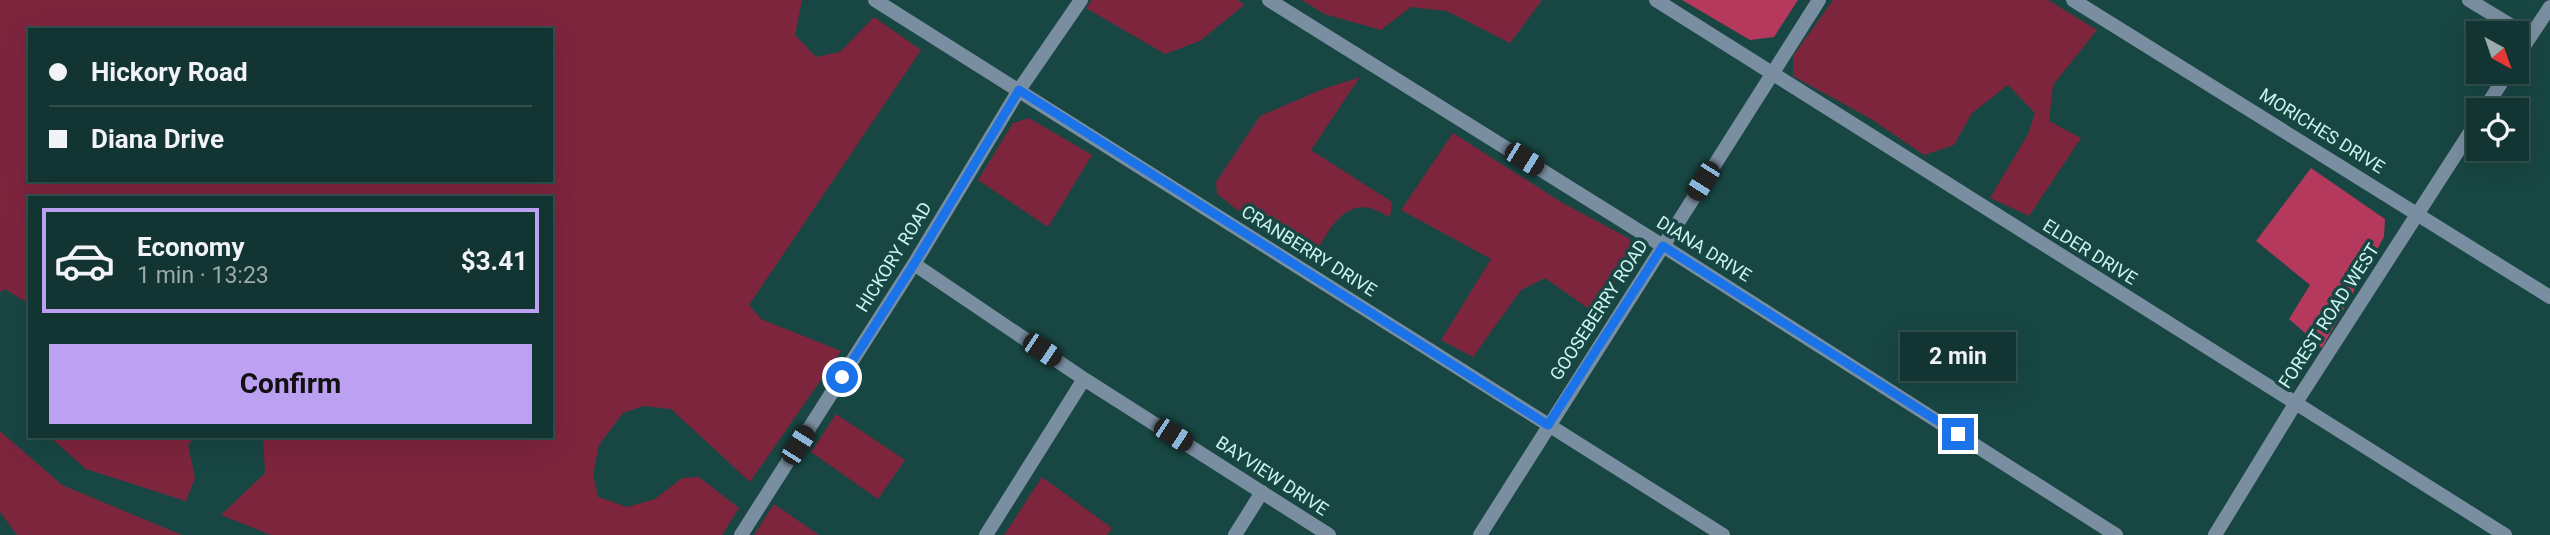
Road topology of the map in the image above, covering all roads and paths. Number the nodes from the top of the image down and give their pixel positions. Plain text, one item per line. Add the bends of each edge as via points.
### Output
1 (875, 0) edge
2 (1081, 0) edge
3 (1269, 0) edge
4 (1656, 0) edge
5 (1819, 0) edge
6 (2073, 0) edge
7 (2469, 0) edge
8 (2550, 7) edge
9 (2530, 37) joint
10 (1771, 73) junction
11 (1019, 90) junction
12 (2466, 139) edge
13 (2419, 214) junction
14 (1663, 246) junction
15 (914, 264) junction
16 (2550, 297) edge
17 (1084, 379) junction
18 (2295, 404) junction
19 (1548, 425) junction
20 (1262, 492) junction
21 (741, 535) edge
22 (986, 535) edge
23 (1235, 535) edge
24 (1329, 535) edge
25 (1480, 535) edge
26 (1723, 535) edge
27 (2116, 535) edge
28 (2215, 535) edge
29 (2505, 535) edge

1 - 11 street, CRANBERRY DRIVE
2 - 11 street, HICKORY ROAD
3 - 14 street, DIANA DRIVE
4 - 10 street, ELDER DRIVE
5 - 10 street, GOOSEBERRY ROAD
6 - 13 street, MORICHES DRIVE
7 - 9 street
8 - 9 street
10 - 14 street, GOOSEBERRY ROAD
10 - 18 street, ELDER DRIVE
11 - 15 street, HICKORY ROAD
11 - 19 street, CRANBERRY DRIVE
12 - 13 street, FOREST ROAD WEST
13 - 16 street, MORICHES DRIVE
13 - 18 street, FOREST ROAD WEST
14 - 19 street, GOOSEBERRY ROAD
14 - 27 street, DIANA DRIVE
15 - 17 street, BAYVIEW DRIVE
15 - 21 street, HICKORY ROAD
17 - 20 street, BAYVIEW DRIVE
17 - 22 street
18 - 28 street, FOREST ROAD WEST
18 - 29 street, ELDER DRIVE
19 - 25 street, GOOSEBERRY ROAD
19 - 26 street, CRANBERRY DRIVE
20 - 23 street
20 - 24 street, BAYVIEW DRIVE

